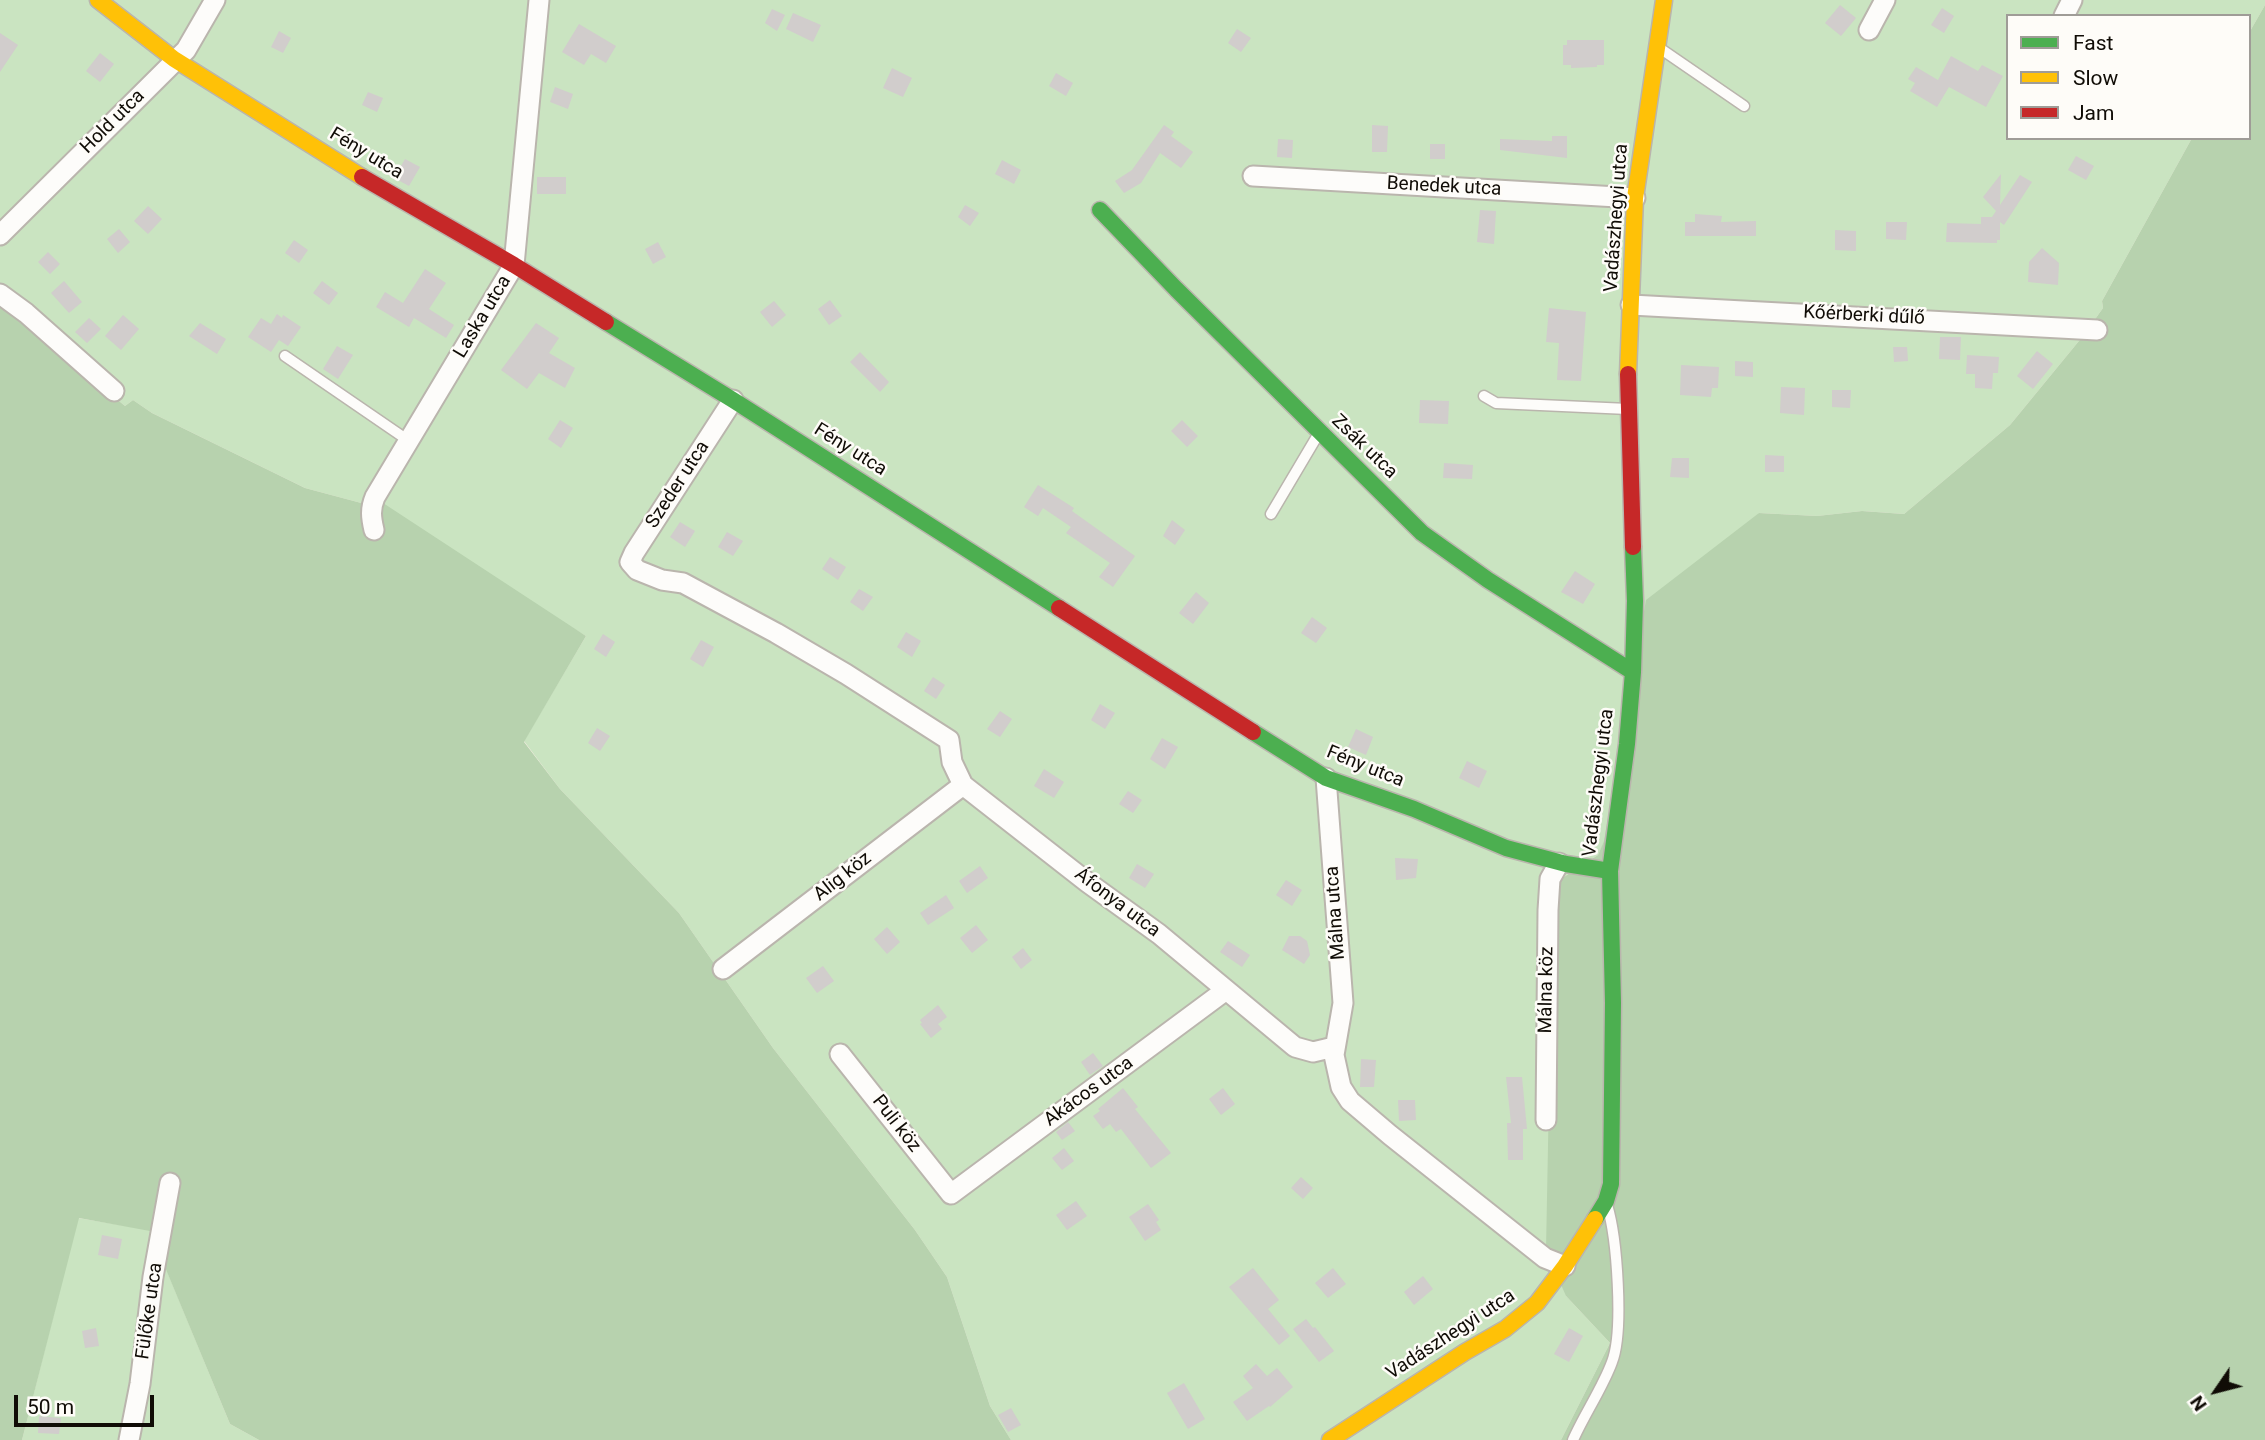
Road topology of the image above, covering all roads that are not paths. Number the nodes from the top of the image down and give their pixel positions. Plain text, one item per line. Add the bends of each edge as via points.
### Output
1 (98, 0) edge
2 (215, 0) edge
3 (539, 0) edge
4 (1664, 0) edge
5 (1885, 0) edge
6 (1869, 30) dead end
7 (1657, 47) junction
8 (174, 60) junction
9 (1744, 106) dead end
10 (1253, 176) dead end
11 (1635, 198) junction
12 (1100, 210) dead end
13 (0, 235) edge
14 (514, 265) junction
15 (0, 294) edge
16 (1631, 305) junction
17 (2097, 330) dead end
18 (285, 356) dead end
19 (114, 391) dead end
20 (1484, 396) dead end
21 (733, 400) junction
22 (1628, 409) junction
23 (1319, 432) junction
24 (409, 441) junction
25 (1272, 514) dead end
26 (374, 530) dead end
27 (1633, 673) junction
28 (1326, 778) junction
29 (963, 785) junction
30 (1559, 863) junction
31 (1610, 871) junction
32 (723, 970) dead end
33 (1226, 990) junction
34 (1334, 1046) junction
35 (840, 1054) dead end
36 (1546, 1120) dead end
37 (170, 1183) dead end
38 (951, 1194) joint
39 (1606, 1201) junction
40 (1565, 1266) junction
41 (129, 1440) edge
42 (1330, 1440) edge
43 (1573, 1440) edge

1 - 8 street, Fény utca
2 - 8 street, Hold utca via 186,50
3 - 14 street, Laska utca
4 - 7 street, Vadászhegyi utca
5 - 6 street
7 - 9 lane
7 - 11 street, Vadászhegyi utca
8 - 13 street, Hold utca
8 - 14 street, Fény utca
10 - 11 street, Benedek utca
11 - 16 street, Vadászhegyi utca
12 - 23 street, Zsák utca
14 - 21 street, Fény utca
14 - 24 street, Laska utca
15 - 19 street
16 - 17 street, Kőérberki dűlő
16 - 22 street, Vadászhegyi utca
18 - 24 lane
20 - 22 lane via 1496,403
21 - 28 street, Fény utca
21 - 29 street, Szeder utca via 630,562 637,570 682,583 776,633 949,740 952,762
22 - 27 street, Vadászhegyi utca via 1635,587
23 - 25 lane
23 - 27 street, Zsák utca via 1422,533
24 - 26 street, Laska utca via 371,506
27 - 31 street, Vadászhegyi utca
28 - 30 street, Fény utca via 1506,848
28 - 34 street, Málna utca via 1343,1003
29 - 32 street, Alig köz
29 - 33 street, Áfonya utca
30 - 31 street, Fény utca
30 - 36 street, Málna köz via 1550,879 1548,910
31 - 39 street, Vadászhegyi utca via 1612,1165
33 - 34 street, Áfonya utca via 1295,1048 1313,1052
33 - 38 street, Akácos utca
34 - 40 street via 1337,1072 1350,1101 1545,1258
35 - 38 street, Puli köz
37 - 41 street, Fülőke utca
39 - 40 street, Vadászhegyi utca
39 - 43 lane via 1616,1272 1618,1320 1613,1361
40 - 42 street, Vadászhegyi utca via 1536,1303 1505,1329

